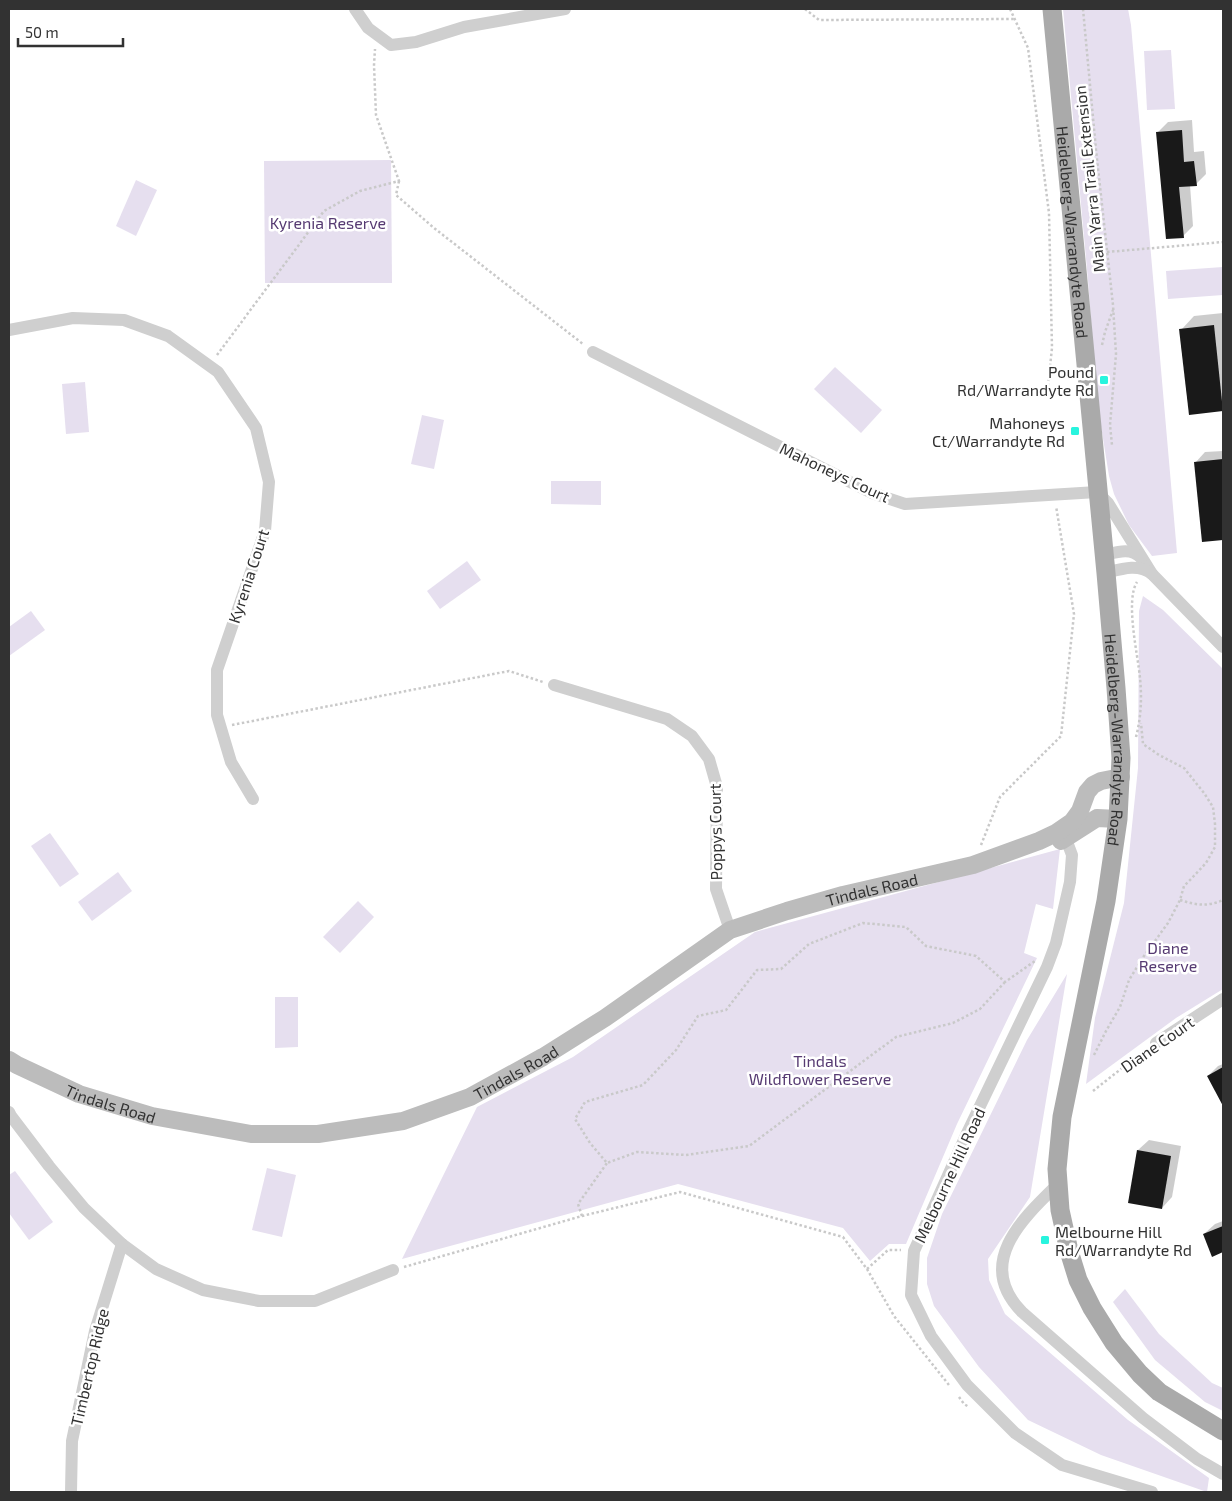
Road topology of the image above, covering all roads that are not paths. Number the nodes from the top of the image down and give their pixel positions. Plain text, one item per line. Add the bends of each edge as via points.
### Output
1 (355, 9) edge
2 (565, 9) edge
3 (1052, 9) edge
4 (9, 330) edge
5 (593, 352) road end
6 (1097, 492) junction
7 (1142, 559) junction
8 (1105, 564) junction
9 (1152, 574) junction
10 (1223, 647) edge
11 (554, 685) road end
12 (1120, 777) junction
13 (253, 799) dead end
14 (1118, 819) junction
15 (1064, 835) junction
16 (730, 930) junction
17 (1223, 999) edge
18 (1156, 1043) road end
19 (9, 1060) edge
20 (9, 1112) edge
21 (1057, 1185) junction
22 (122, 1244) junction
23 (393, 1270) road end
24 (1223, 1431) edge
25 (1223, 1474) edge
26 (71, 1492) edge
27 (1152, 1492) edge

1 - 2 street via 368,28 391,45 416,42 464,27
3 - 6 main road, Heidelberg-Warrandyte Road
4 - 13 street, Kyrenia Court via 73,318 124,320 168,336 218,372 256,428 269,482 265,532 218,670 217,715 231,762
5 - 6 street, Mahoneys Court via 872,493 905,504
6 - 7 street via 1108,503
6 - 8 main road, Heidelberg-Warrandyte Road
7 - 8 street via 1132,552 1120,552
7 - 9 street
8 - 9 street via 1132,567
8 - 12 main road, Heidelberg-Warrandyte Road via 1118,710
9 - 10 street
11 - 16 street, Poppys Court via 667,719 692,736 709,759 717,787 716,889
12 - 14 main road, Heidelberg-Warrandyte Road
12 - 15 main road, Tindals Road via 1093,785
14 - 15 main road, Tindals Road via 1097,818
14 - 21 main road, Heidelberg-Warrandyte Road via 1106,901 1062,1117
15 - 16 main road, Tindals Road via 973,865 842,895
15 - 27 street, Melbourne Hill Road via 1072,855 1070,882 1056,943 914,1251 911,1296 931,1336 967,1385 1016,1433 1062,1465
16 - 19 main road, Tindals Road via 543,1058 470,1097 403,1121 318,1134 251,1134 152,1116 79,1094
17 - 18 street, Diane Court
20 - 22 street via 84,1208
21 - 24 main road, Heidelberg-Warrandyte Road via 1062,1226 1073,1264 1092,1308 1114,1343 1160,1392
21 - 25 street via 1021,1223 1005,1251 1001,1272 1008,1294 1022,1312 1143,1418 1197,1459
22 - 23 street via 156,1269 203,1290 259,1301 315,1301
22 - 26 street, Timbertop Ridge via 95,1331 72,1440

